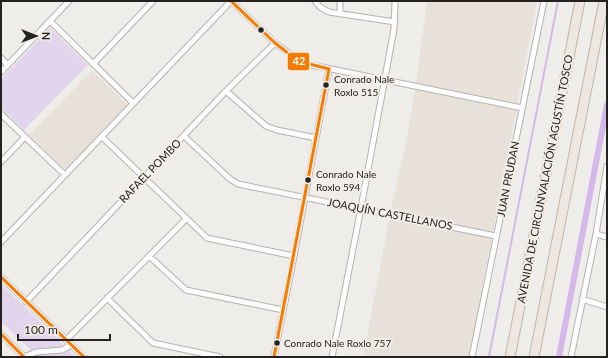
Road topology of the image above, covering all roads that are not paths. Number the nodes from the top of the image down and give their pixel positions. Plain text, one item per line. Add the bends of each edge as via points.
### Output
1 (69, 1) edge
2 (153, 1) edge
3 (231, 1) edge
4 (315, 1) edge
5 (340, 1) edge
6 (395, 1) edge
7 (544, 1) edge
8 (580, 1) edge
9 (604, 1) edge
10 (340, 14) junction
11 (50, 21) junction
12 (395, 22) junction
13 (275, 43) junction
14 (1, 58) edge
15 (94, 64) junction
16 (8, 65) junction
17 (329, 69) junction
18 (1, 72) edge
19 (385, 80) junction
20 (226, 91) junction
21 (133, 103) junction
22 (522, 108) junction
23 (1, 114) edge
24 (184, 136) junction
25 (25, 137) junction
26 (102, 137) junction
27 (316, 138) junction
28 (1, 162) edge
29 (607, 166) edge
30 (607, 170) edge
31 (65, 175) junction
32 (144, 177) junction
33 (305, 197) junction
34 (361, 208) junction
35 (186, 219) junction
36 (596, 234) junction
37 (496, 236) junction
38 (607, 237) edge
39 (1, 242) edge
40 (149, 256) junction
41 (294, 256) junction
42 (1, 277) edge
43 (107, 298) junction
44 (582, 299) junction
45 (26, 302) junction
46 (607, 307) edge
47 (282, 310) junction
48 (1, 334) edge
49 (66, 340) junction
50 (71, 345) junction
51 (24, 357) edge
52 (84, 357) edge
53 (220, 357) edge
54 (274, 357) edge
55 (332, 357) edge
56 (472, 357) edge
57 (510, 357) edge
58 (534, 357) edge
59 (571, 357) edge

1 - 11 street
2 - 15 street
3 - 13 street
3 - 21 street
4 - 10 street via 324,9
5 - 10 street
6 - 12 street
7 - 22 street, JUAN PRUDAN
8 - 57 highway, AVENIDA DE CIRCUNVALACIÓN AGUSTÍN TOSCO
9 - 58 highway
10 - 12 street
11 - 15 street
11 - 16 street
12 - 19 street
13 - 17 street via 298,61
13 - 20 street, RAFAEL POMBO
14 - 16 street
15 - 21 street
16 - 18 street
17 - 19 street
17 - 27 street
19 - 22 street
19 - 34 street
20 - 24 street, RAFAEL POMBO
20 - 27 street via 266,126
21 - 26 street
22 - 37 street, JUAN PRUDAN
23 - 25 street
24 - 32 street, RAFAEL POMBO
24 - 33 street, JOAQUÍN CASTELLANOS via 233,182
25 - 28 street
25 - 31 street
26 - 31 street
26 - 32 street
27 - 33 street
29 - 30 street
30 - 36 street
31 - 39 street
32 - 35 street
32 - 45 street, RAFAEL POMBO
33 - 34 street, JOAQUÍN CASTELLANOS
33 - 41 street
34 - 37 street, JOAQUÍN CASTELLANOS
34 - 55 street
35 - 40 street
35 - 41 street via 204,236 211,239
36 - 38 street
36 - 44 street
37 - 56 street, JUAN PRUDAN
40 - 43 street
40 - 47 street via 186,290
41 - 47 street
42 - 45 street
43 - 49 street
43 - 53 street via 152,344
44 - 46 street
44 - 59 street
45 - 49 street
47 - 54 street
48 - 51 street
49 - 50 street
50 - 51 street via 62,350 36,352
50 - 52 street

